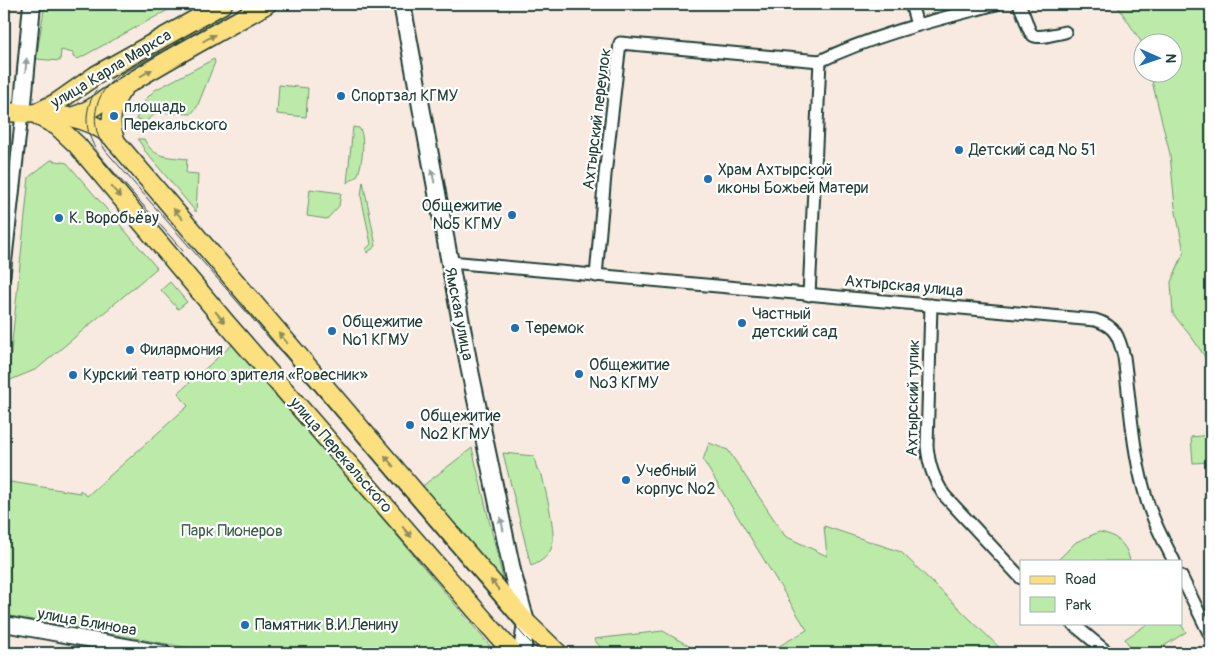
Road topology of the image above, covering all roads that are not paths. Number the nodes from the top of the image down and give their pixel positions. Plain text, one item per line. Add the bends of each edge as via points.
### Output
1 (32, 4) edge
2 (222, 4) edge
3 (267, 4) edge
4 (402, 4) edge
5 (911, 4) edge
6 (996, 4) edge
7 (1019, 4) edge
8 (917, 25) junction
9 (1065, 32) dead end
10 (820, 61) junction
11 (96, 75) junction
12 (127, 85) junction
13 (4, 112) edge
14 (22, 114) junction
15 (72, 116) junction
16 (116, 142) junction
17 (85, 154) junction
18 (450, 262) junction
19 (4, 274) edge
20 (596, 276) junction
21 (809, 295) junction
22 (932, 305) junction
23 (1174, 560) edge
24 (1020, 577) edge
25 (1182, 578) edge
26 (526, 622) junction
27 (4, 624) edge
28 (1073, 624) edge
29 (1211, 637) edge
30 (164, 653) edge
31 (513, 653) edge
32 (522, 653) edge
33 (558, 653) edge
34 (1108, 653) edge

14 -> 1 main road
2 - 11 main road, улица Карла Маркса
12 -> 3 main road, улица Карла Маркса
18 -> 4 main road, Ямская улица
5 - 8 street
6 - 8 street, Ахтырский переулок
7 - 9 street via 1033,36 1039,38
8 - 10 street, Ахтырский переулок
10 - 20 street, Ахтырский переулок via 620,43
10 - 21 street
11 - 14 main road, улица Карла Маркса via 44,110
11 - 15 main road via 78,98
12 - 15 main road, улица Карла Маркса via 92,108
12 - 16 main road via 118,95 112,115
13 - 14 main road
14 - 15 main road
14 - 17 main road, улица Перекальского via 57,126
14 - 19 street
15 - 16 main road, улица Перекальского via 95,125
15 - 17 main road via 75,137
26 -> 16 main road, улица Перекальского
17 -> 31 main road, улица Перекальского via 227,324
18 - 20 street, Ахтырская улица
26 -> 18 main road, Ямская улица via 513,575
20 - 21 street, Ахтырская улица
21 - 22 street, Ахтырская улица
22 - 23 street, Ахтырская улица via 1095,320 1113,329 1124,357 1144,491
22 - 24 street, Ахтырский тупик via 929,465 944,495
25 - 29 street
26 - 32 main road
26 - 33 main road, улица Перекальского
27 - 30 street, улица Блинова
28 - 34 street

